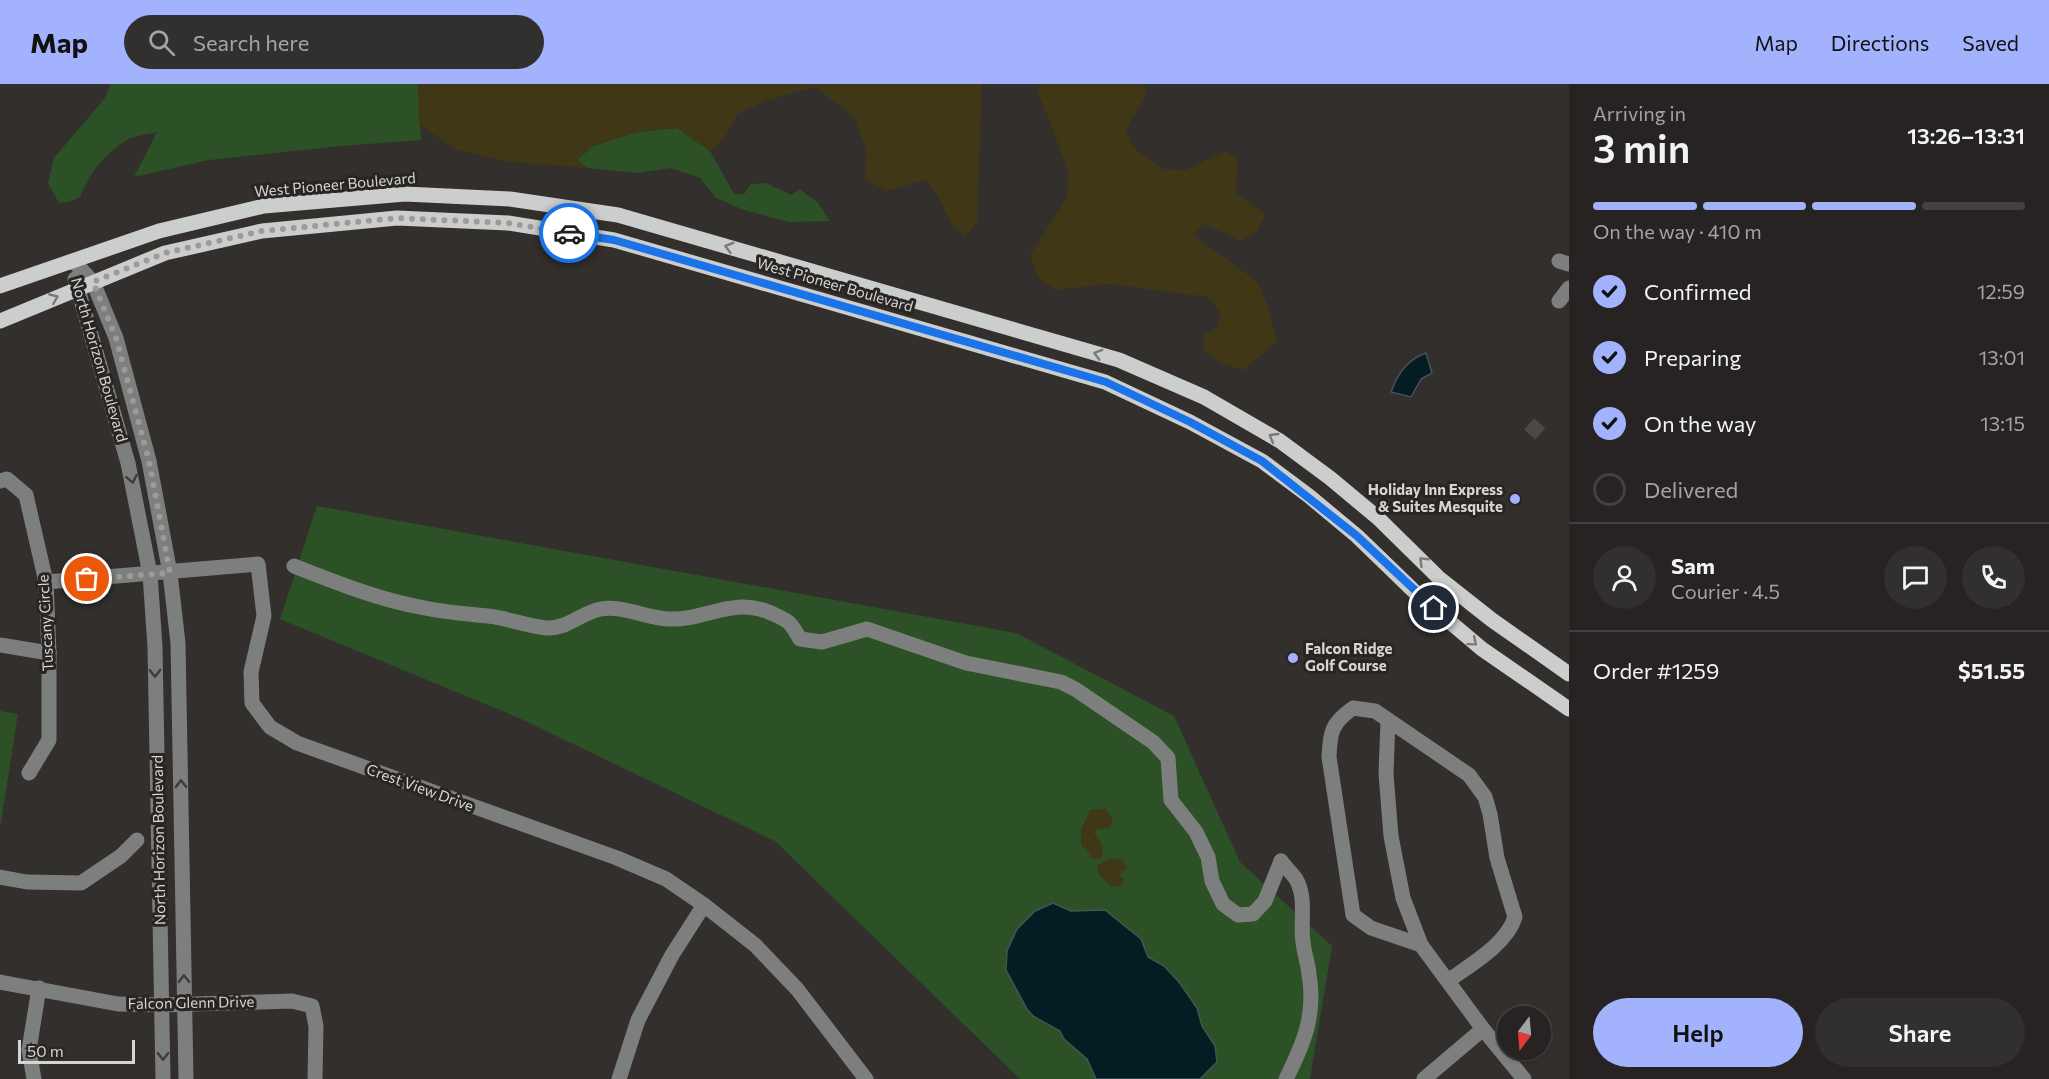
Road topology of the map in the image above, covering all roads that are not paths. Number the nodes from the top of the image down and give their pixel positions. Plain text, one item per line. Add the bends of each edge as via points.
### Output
1 (73, 261) junction
2 (93, 282) junction
3 (0, 286) edge
4 (1569, 288) edge
5 (77, 289) junction
6 (1560, 301) dead end
7 (0, 321) edge
8 (3, 480) edge
9 (294, 566) dead end
10 (170, 573) junction
11 (150, 574) junction
12 (46, 582) junction
13 (0, 645) edge
14 (49, 653) junction
15 (1569, 674) edge
16 (1569, 709) edge
17 (1388, 720) junction
18 (29, 773) dead end
19 (136, 840) dead end
20 (0, 877) edge
21 (704, 904) junction
22 (1421, 945) junction
23 (1448, 981) junction
24 (0, 982) edge
25 (39, 988) junction
26 (185, 1004) junction
27 (163, 1005) junction
28 (1483, 1029) junction
29 (34, 1079) edge
30 (163, 1079) edge
31 (186, 1079) edge
32 (315, 1079) edge
33 (619, 1079) edge
34 (866, 1079) edge
35 (1286, 1079) edge
36 (1424, 1079) edge
37 (1524, 1079) edge

1 - 2 street, North Horizon Boulevard
1 - 3 main road, West Pioneer Boulevard
1 - 5 street, North Horizon Boulevard
15 -> 1 main road, West Pioneer Boulevard via 1440,579 1330,478 1280,441 1204,397 1119,360 618,215 510,199 405,194 264,206 159,231
2 - 5 main road, West Pioneer Boulevard
2 - 10 street, North Horizon Boulevard via 116,338 149,461
2 -> 16 main road, West Pioneer Boulevard via 165,253 262,231 397,218 508,223 614,240 1106,382 1262,461 1357,536 1482,649
4 - 6 street
7 -> 5 main road, West Pioneer Boulevard
5 -> 11 street, North Horizon Boulevard via 128,463
8 - 12 street, Tuscany Circle via 26,495
9 - 35 street via 412,606 542,627 566,625 610,607 671,619 733,607 758,607 789,620 800,639 822,642 867,629 966,663 1060,682 1075,689 1153,742 1168,758 1172,800 1196,832 1222,904 1238,915 1253,914 1265,901 1281,861 1296,880 1312,999 1303,1044
10 - 11 street, Crest View Drive
10 - 21 street, Crest View Drive via 258,564 264,616 251,672 252,704 270,727 297,743 617,858 666,879
26 -> 10 street, North Horizon Boulevard via 178,643
11 - 12 street, Crest View Drive
11 -> 27 street, North Horizon Boulevard
12 - 14 street, Tuscany Circle
13 - 14 street
14 - 18 street, Tuscany Circle via 49,740
17 - 22 street via 1386,774 1391,836 1403,898
17 - 22 street via 1375,711 1353,708 1339,718 1330,734 1329,757 1353,915 1371,928
17 - 23 street via 1469,775 1485,797 1497,858 1515,917 1503,939
19 - 20 street via 122,856 81,883
21 - 33 street via 638,1020
21 - 34 street, Crest View Drive via 756,945 797,988
22 - 23 street
23 - 28 street
24 - 25 street, Falcon Glenn Drive
25 - 27 street, Falcon Glenn Drive via 118,1004
25 - 29 street via 29,1050
26 - 27 street, Falcon Glenn Drive
26 - 31 street, North Horizon Boulevard
26 - 32 street, Falcon Glenn Drive via 292,1001 312,1006
27 -> 30 street, North Horizon Boulevard
28 - 36 street
28 - 37 street

